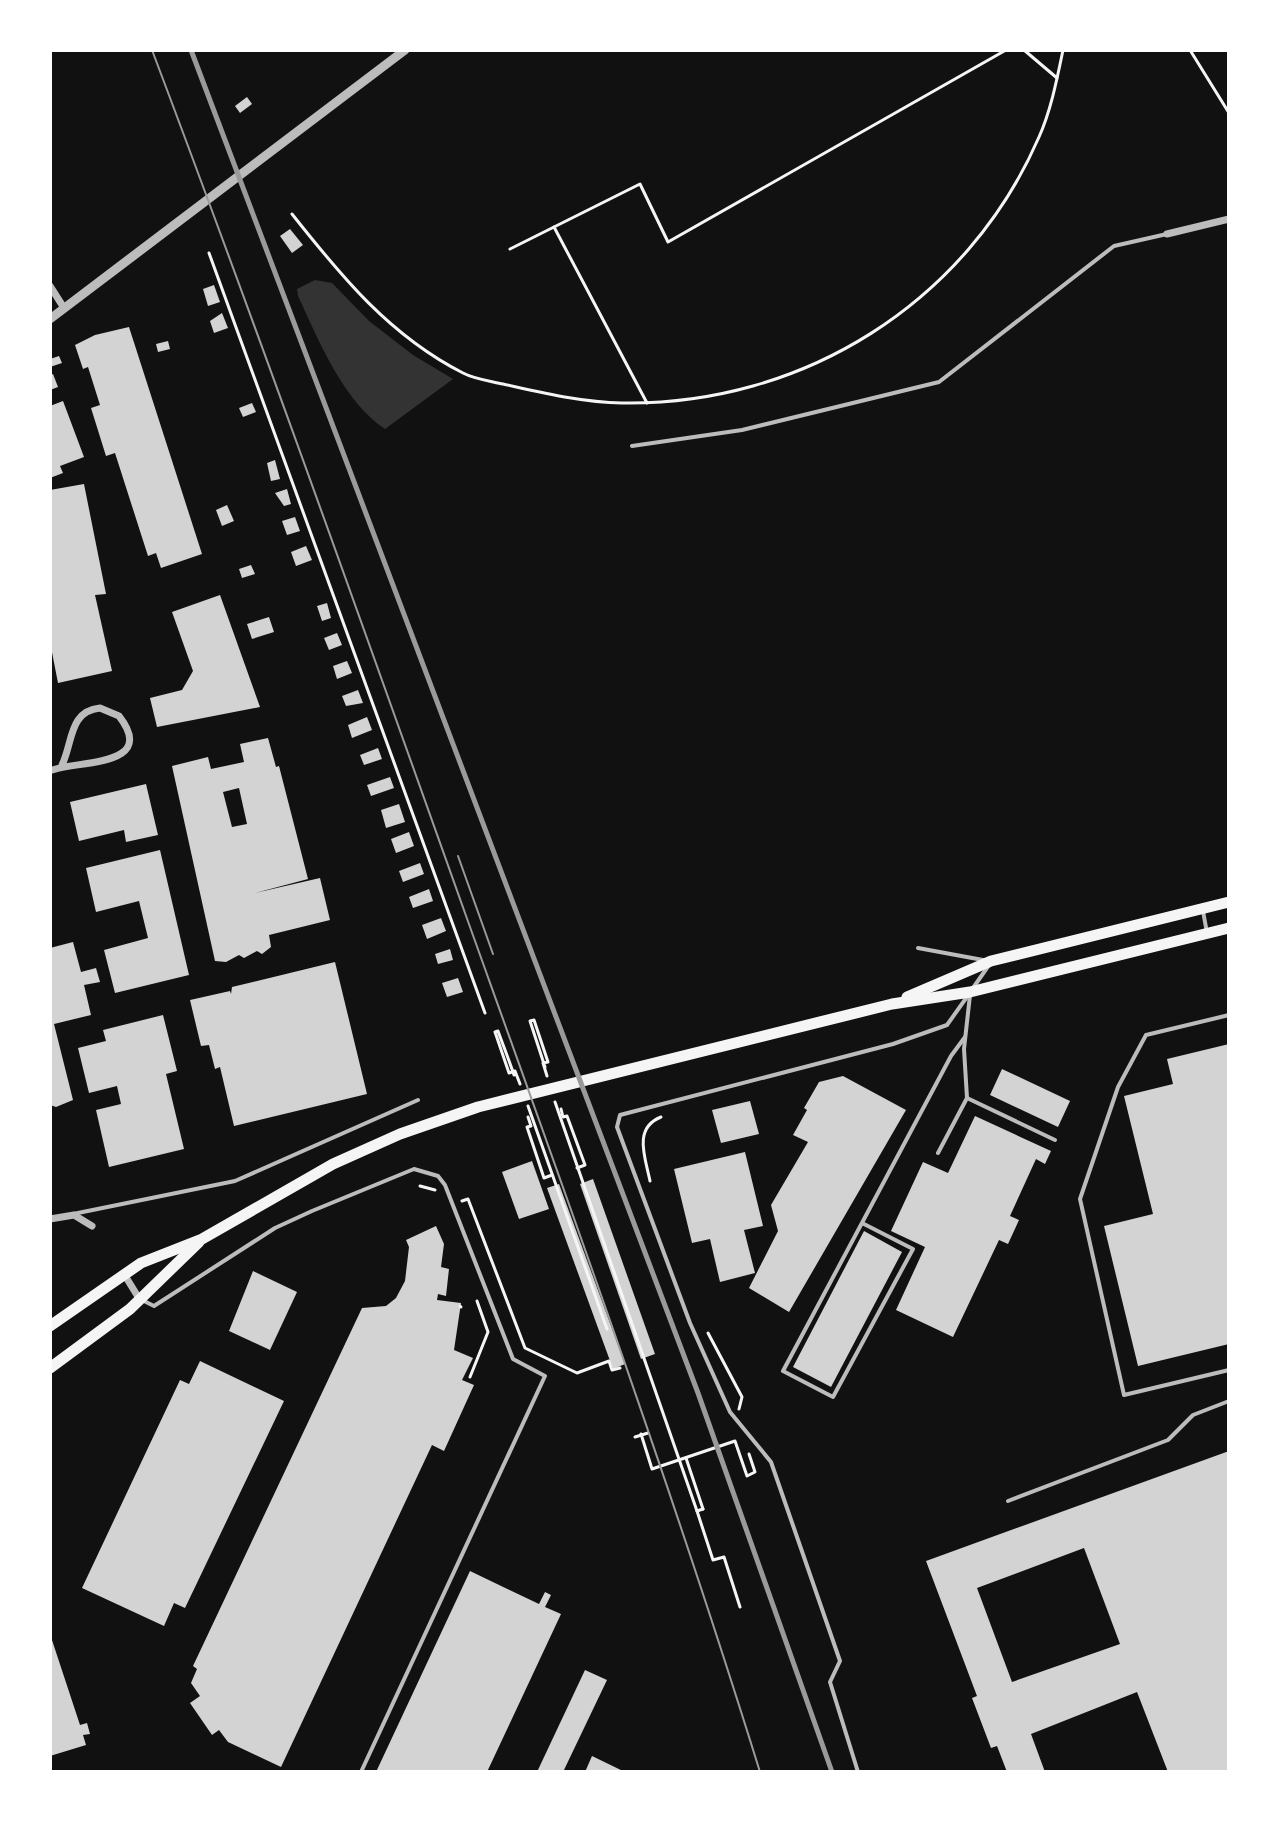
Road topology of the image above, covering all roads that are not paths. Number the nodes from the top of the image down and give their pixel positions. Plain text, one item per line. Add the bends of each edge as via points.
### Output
1 (405, 50) edge
2 (1229, 219) edge
3 (1167, 234) joint
4 (50, 286) edge
5 (64, 308) junction
6 (50, 319) edge
7 (632, 446) dead end
8 (62, 765) junction
9 (50, 771) edge
10 (1229, 902) edge
11 (1202, 908) junction
12 (1229, 928) edge
13 (1207, 933) junction
14 (918, 948) dead end
15 (991, 961) junction
16 (970, 992) junction
17 (892, 1004) junction
18 (1229, 1015) edge
19 (965, 1037) junction
20 (967, 1098) junction
21 (418, 1100) dead end
22 (1055, 1140) dead end
23 (938, 1153) dead end
24 (67, 1215) junction
25 (50, 1219) edge
26 (862, 1223) junction
27 (92, 1226) dead end
28 (202, 1239) junction
29 (124, 1274) junction
30 (140, 1300) junction
31 (50, 1326) edge
32 (50, 1368) edge
33 (1229, 1370) edge
34 (1229, 1401) edge
35 (1008, 1501) dead end
36 (361, 1772) edge
37 (858, 1772) edge

1 - 5 street
2 - 3 street
3 - 7 lane via 1114,246 939,382 742,430
4 - 5 street
5 - 6 street
8 - 8 street via 105,763 117,757 127,734 119,716 100,708 82,714
8 - 9 street
10 - 11 main road
11 - 13 lane
11 - 15 main road
12 - 13 main road
13 - 16 main road
14 - 15 lane
15 - 16 lane
15 - 17 main road
16 - 17 main road
16 - 19 lane
16 - 37 lane via 947,1025 620,1115 617,1127 707,1361 730,1412 771,1462 797,1528 840,1661 830,1682
17 - 28 main road via 478,1107 333,1164
18 - 33 lane via 1146,1035 1118,1087 1080,1199 1124,1395
19 - 20 lane
19 - 26 lane
20 - 22 lane
20 - 23 lane
21 - 24 lane via 235,1181
24 - 25 street
24 - 27 street via 80,1216
26 - 26 lane via 783,1371 833,1397 913,1249
28 - 29 main road
28 - 30 main road
29 - 30 street
29 - 31 main road
30 - 32 main road
30 - 36 lane via 154,1306 275,1228 414,1169 438,1176 454,1204 513,1359 545,1376
34 - 35 lane via 1193,1415 1168,1440

